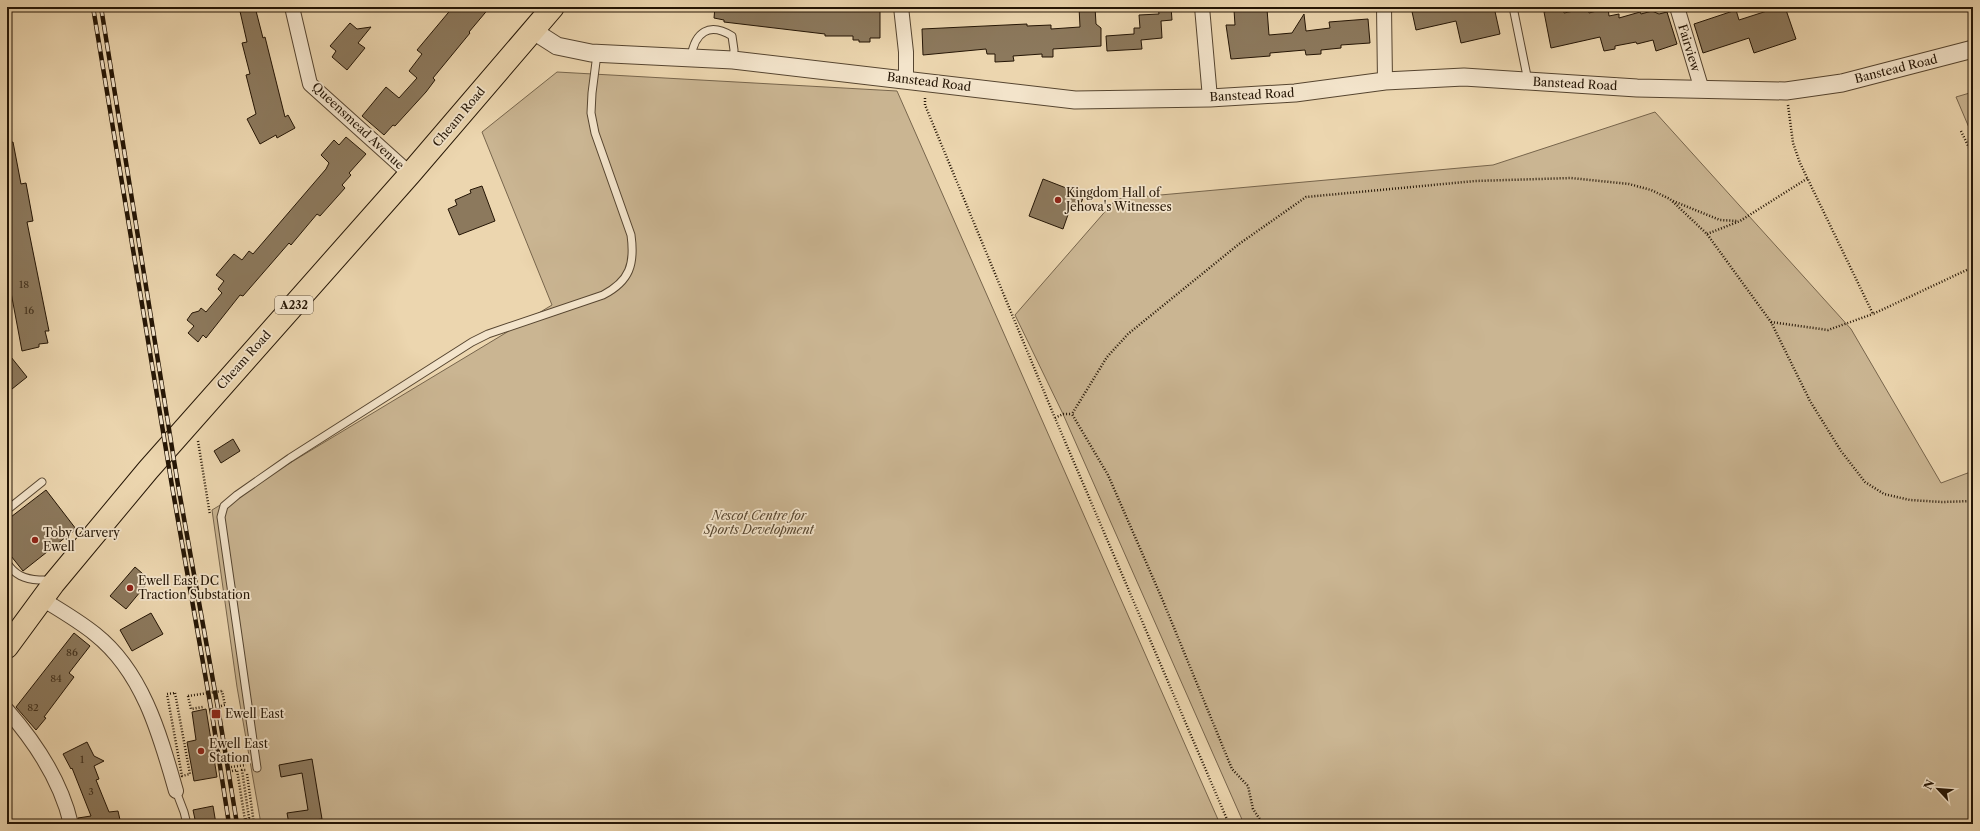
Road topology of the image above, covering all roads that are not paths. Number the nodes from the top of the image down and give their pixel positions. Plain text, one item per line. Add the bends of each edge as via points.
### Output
1 (292, 7) edge
2 (552, 7) edge
3 (901, 7) edge
4 (1202, 7) edge
5 (1384, 7) edge
6 (1513, 7) edge
7 (1677, 7) edge
8 (532, 30) junction
9 (1973, 50) edge
10 (598, 54) junction
11 (691, 57) junction
12 (733, 60) junction
13 (906, 79) junction
14 (1385, 81) junction
15 (1528, 81) junction
16 (1702, 90) junction
17 (1210, 98) junction
18 (410, 174) junction
19 (42, 482) dead end
20 (7, 510) edge
21 (7, 563) edge
22 (48, 591) junction
23 (7, 647) edge
24 (7, 710) edge
25 (257, 768) dead end
26 (176, 791) joint
27 (71, 824) edge
28 (187, 824) edge

1 - 18 street, Queensmead Avenue via 310,84
2 - 8 highway, Cheam Road / A232
3 - 13 street
4 - 17 street
5 - 14 street
6 - 15 lane
7 - 16 street, Fairview
8 - 10 street, Banstead Road via 557,46
8 - 18 highway, Cheam Road / A232
9 - 16 street, Banstead Road via 1842,83 1786,91
10 - 11 street, Banstead Road
10 - 25 lane via 591,113 595,133 631,235 631,267 625,278 616,288 603,295 488,334 472,342 290,458 224,506 221,517
11 - 12 street, Banstead Road
11 - 12 lane via 697,38 702,32 711,29 732,36
12 - 13 street, Banstead Road
13 - 17 street, Banstead Road via 1075,100
14 - 15 street, Banstead Road via 1464,78
14 - 17 street, Banstead Road via 1294,93
15 - 16 street, Banstead Road
18 - 22 highway, Cheam Road / A232 via 178,436
19 - 20 lane
21 - 22 lane via 14,572 28,579 48,580
22 - 23 highway, Cheam Road / A232
22 - 26 street via 96,634 129,670 160,736
24 - 27 street via 38,749 61,795
26 - 28 lane

